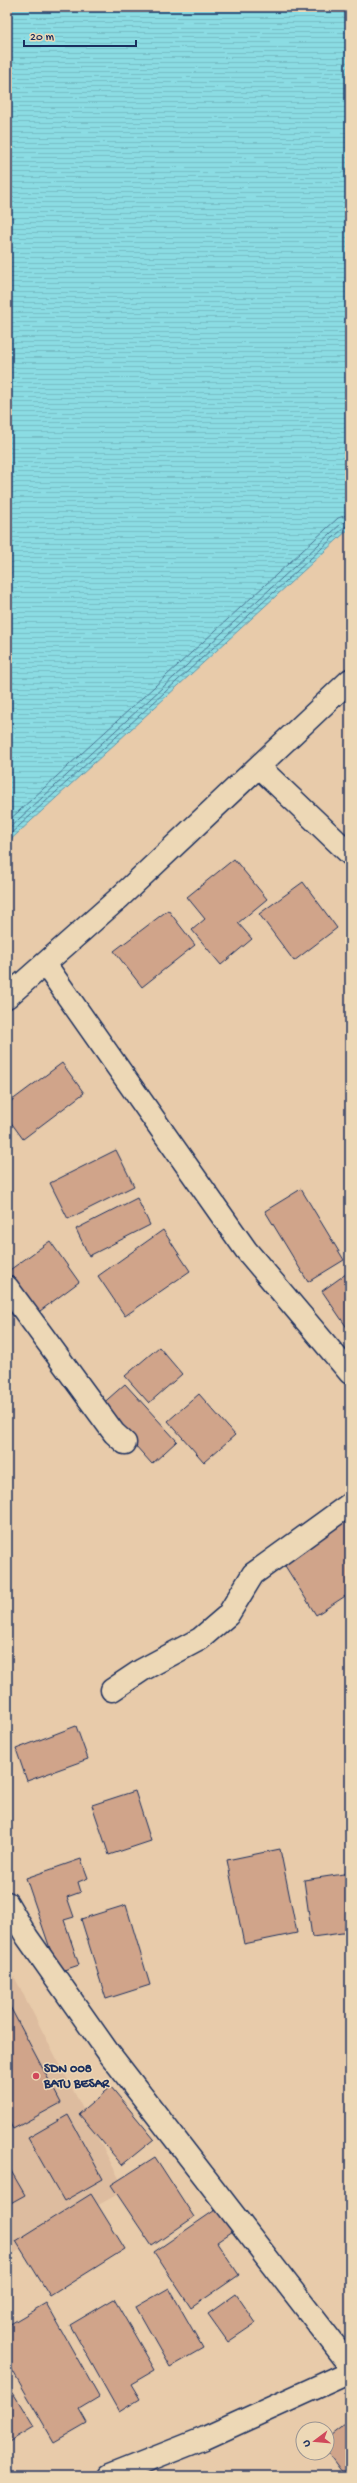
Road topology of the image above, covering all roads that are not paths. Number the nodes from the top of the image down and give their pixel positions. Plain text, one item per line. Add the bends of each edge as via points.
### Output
1 (350, 680) edge
2 (259, 767) junction
3 (350, 854) edge
4 (45, 964) junction
5 (7, 996) edge
6 (7, 1287) edge
7 (350, 1373) edge
8 (125, 1443) dead end
9 (350, 1504) edge
10 (112, 1690) dead end
11 (7, 1903) edge
12 (350, 2364) edge
13 (350, 2372) edge
14 (109, 2476) edge

1 - 2 street
2 - 3 street
2 - 4 street
4 - 5 street
4 - 7 street via 246,1250
6 - 8 street via 114,1433
9 - 10 street via 253,1574 228,1615 200,1639 142,1670
11 - 12 street via 27,1937 108,2052
13 - 14 street via 205,2438

